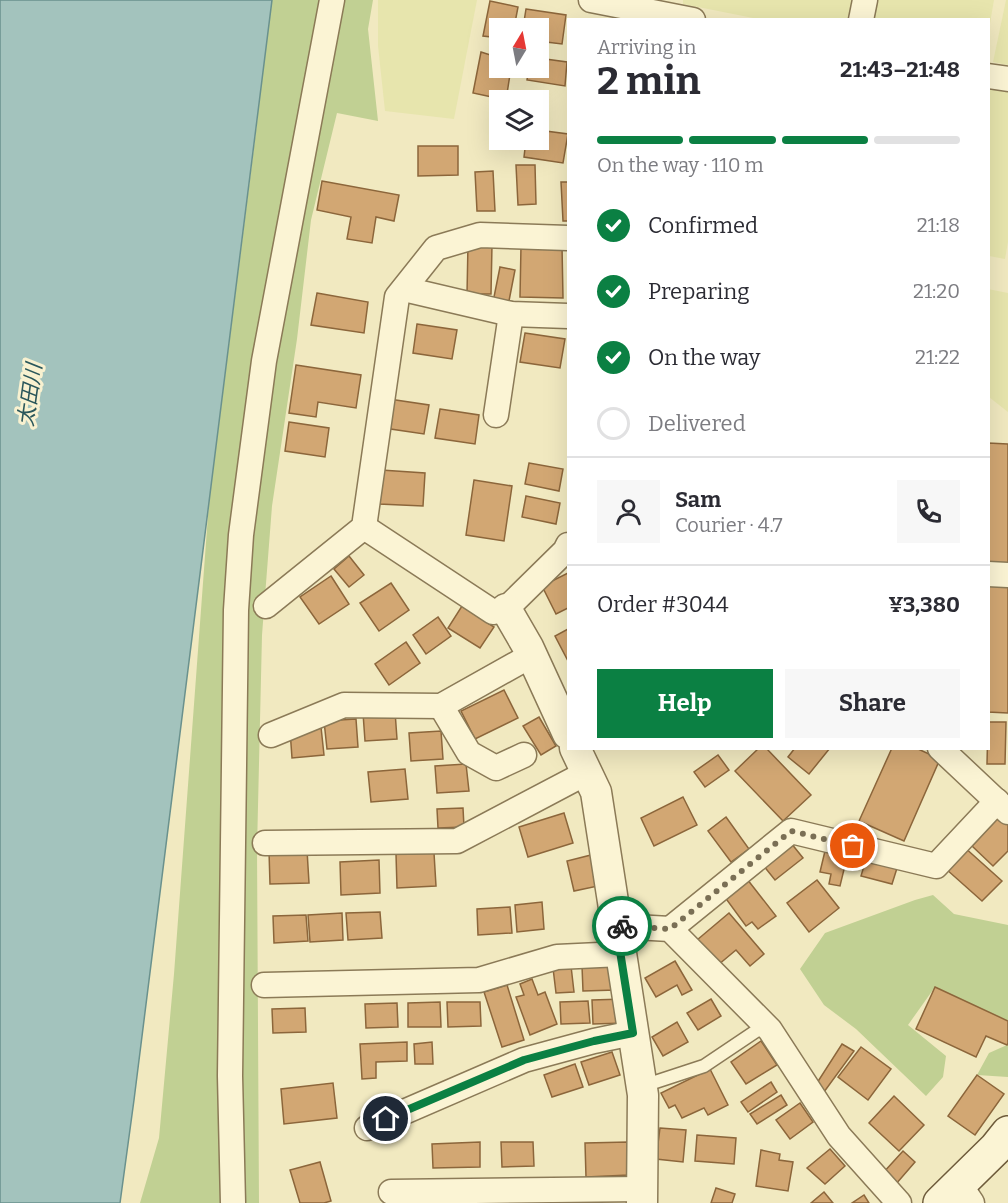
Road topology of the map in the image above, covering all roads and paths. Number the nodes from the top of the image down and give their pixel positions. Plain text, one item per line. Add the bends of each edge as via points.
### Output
1 (332, 0) edge
2 (865, 0) edge
3 (594, 5) edge
4 (680, 18) edge
5 (861, 18) edge
6 (990, 76) edge
7 (1008, 79) edge
8 (567, 238) edge
9 (404, 289) junction
10 (511, 314) junction
11 (567, 316) edge
12 (496, 415) dead end
13 (364, 527) junction
14 (567, 547) edge
15 (990, 574) edge
16 (1008, 575) edge
17 (266, 606) dead end
18 (506, 609) junction
19 (532, 655) junction
20 (441, 706) junction
21 (567, 732) edge
22 (272, 735) dead end
23 (942, 750) edge
24 (524, 755) dead end
25 (581, 760) edge
26 (1003, 806) edge
27 (265, 843) dead end
28 (670, 929) junction
29 (619, 940) junction
30 (264, 985) dead end
31 (765, 1025) junction
32 (633, 1033) junction
33 (642, 1086) junction
34 (367, 1128) dead end
35 (1008, 1133) edge
36 (391, 1192) dead end
37 (642, 1196) edge
38 (957, 1197) edge
39 (232, 1203) edge
40 (899, 1203) edge

1 - 39 street via 264,361 241,535 236,610
2 - 5 street
3 - 4 street
6 - 7 street
8 - 9 street via 480,235 436,248
9 - 10 street
9 - 13 street via 397,297
10 - 11 street
10 - 12 street
13 - 17 street
13 - 18 street via 493,612
14 - 18 street
15 - 16 street
18 - 19 street
19 - 20 street
19 - 21 street
20 - 22 street via 344,705
20 - 24 street via 470,753 496,768
23 - 26 street
25 - 27 street via 457,841
25 - 29 street via 596,792
26 - 28 street via 936,866 791,831
28 - 29 street
28 - 31 street
29 - 30 street via 479,980
29 - 32 street
31 - 33 lane via 704,1066
31 - 40 street via 838,1136
32 - 33 street
32 - 34 street via 524,1060
33 - 37 street
35 - 38 main road
36 - 37 street

